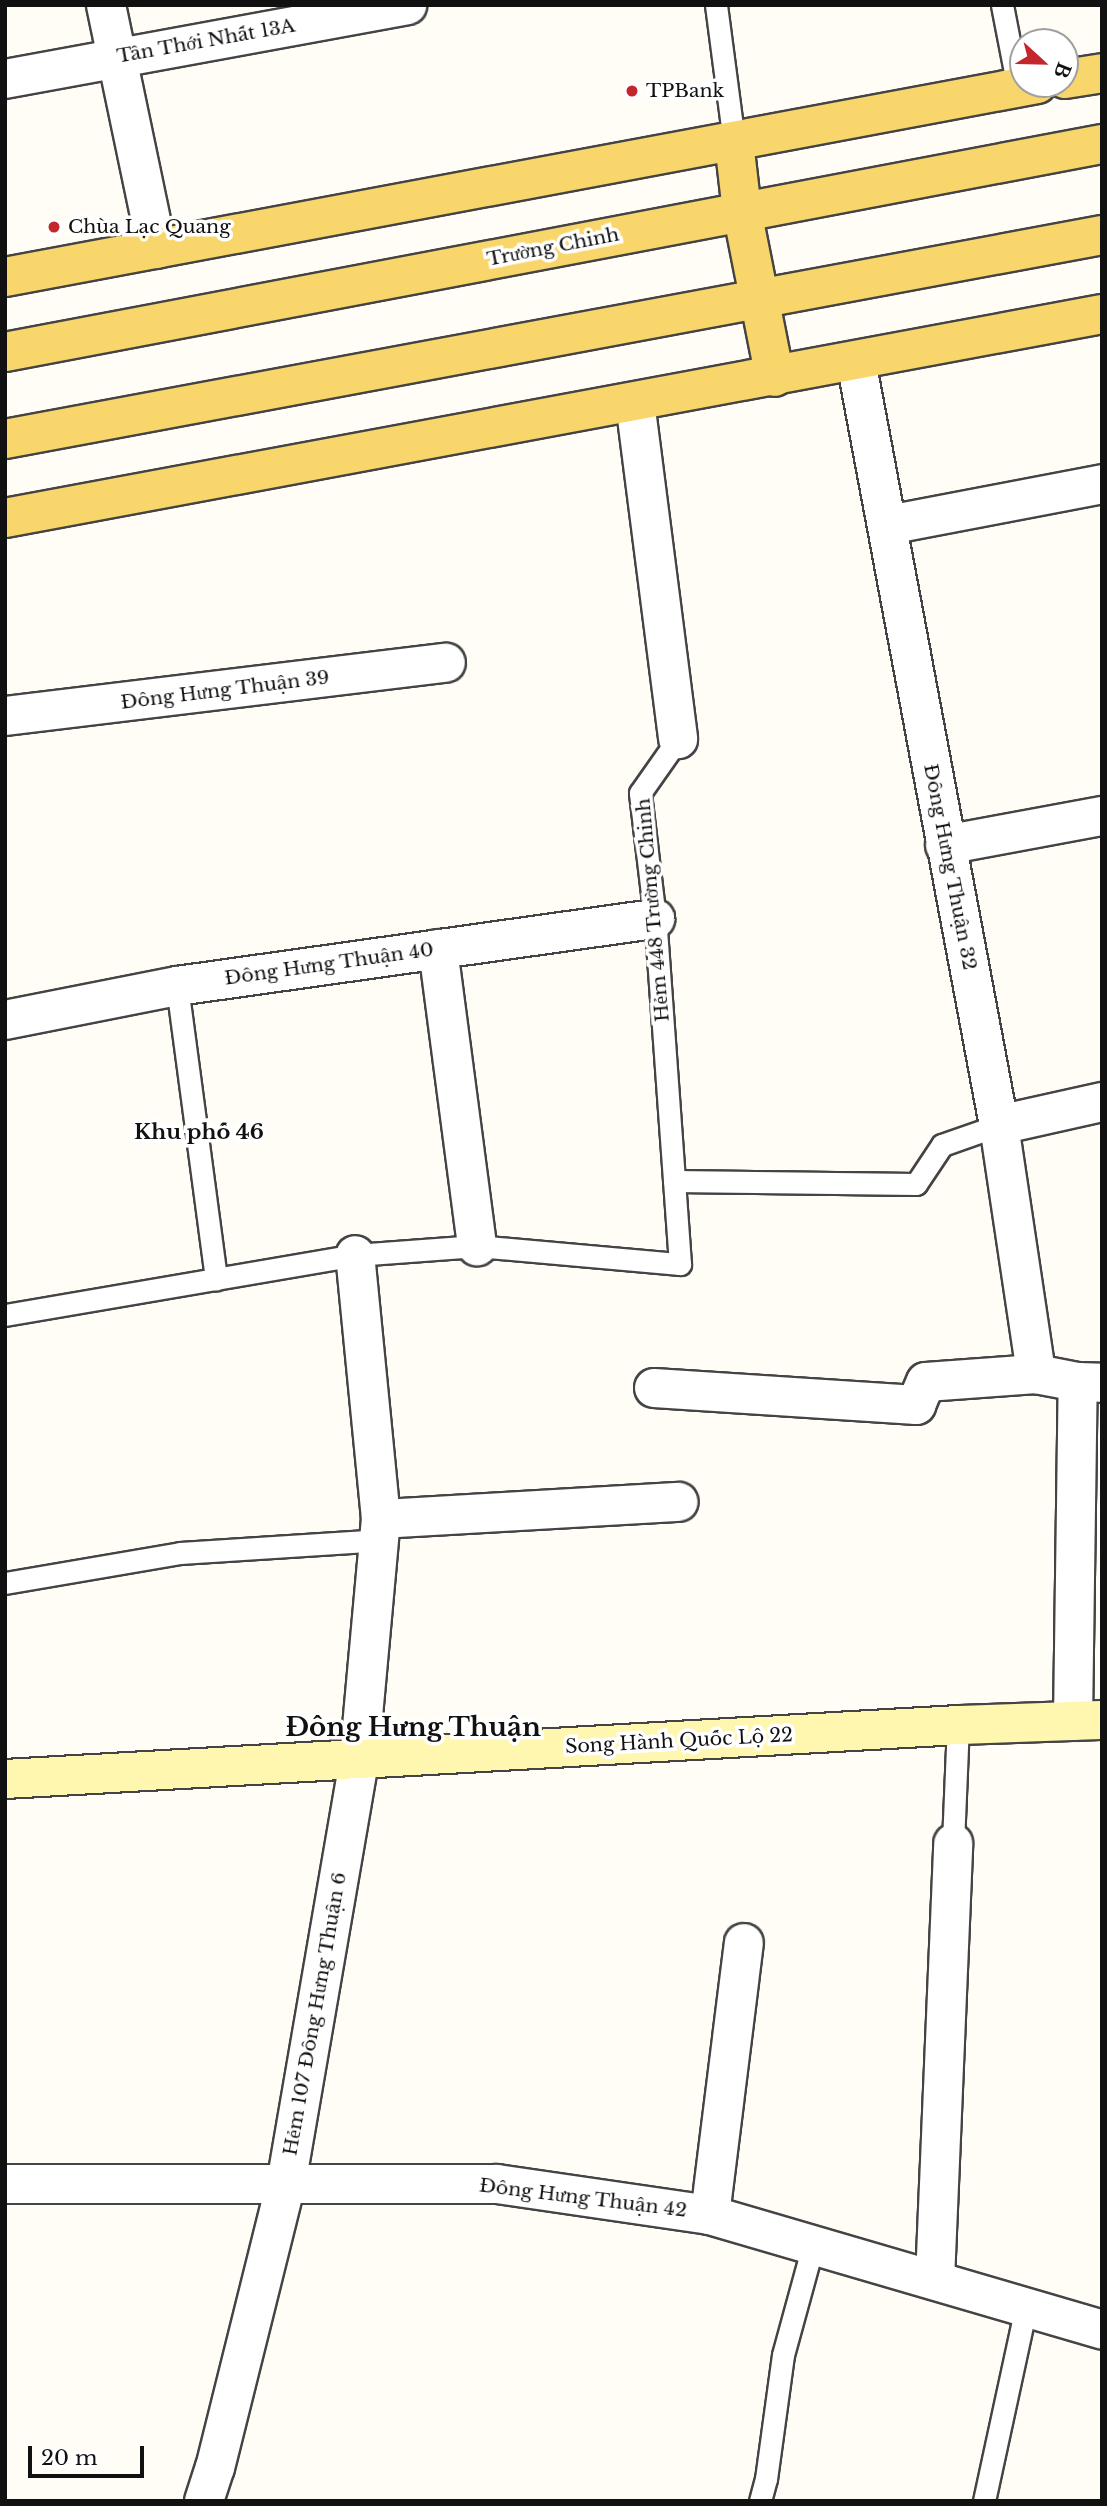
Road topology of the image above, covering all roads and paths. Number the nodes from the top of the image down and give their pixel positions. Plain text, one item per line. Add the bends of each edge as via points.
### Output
1 (106, 5) edge
2 (407, 5) edge
3 (716, 5) edge
4 (1002, 5) edge
5 (1009, 28) edge
6 (117, 57) junction
7 (1102, 72) edge
8 (1079, 76) edge
9 (5, 79) edge
10 (1009, 89) edge
11 (734, 142) junction
12 (1102, 144) edge
13 (742, 211) junction
14 (1102, 234) edge
15 (157, 248) junction
16 (5, 277) edge
17 (757, 298) junction
18 (1102, 314) edge
19 (5, 352) edge
20 (856, 361) junction
21 (775, 377) junction
22 (635, 402) junction
23 (5, 439) edge
24 (1102, 484) edge
25 (5, 518) edge
26 (888, 525) junction
27 (446, 663) dead end
28 (5, 716) edge
29 (678, 739) joint
30 (1102, 816) edge
31 (945, 845) junction
32 (655, 919) junction
33 (438, 949) junction
34 (177, 986) junction
35 (5, 1020) edge
36 (1102, 1102) edge
37 (999, 1125) junction
38 (674, 1181) junction
39 (477, 1246) junction
40 (355, 1255) junction
41 (216, 1279) junction
42 (5, 1315) edge
43 (1037, 1374) junction
44 (1090, 1382) edge
45 (654, 1388) dead end
46 (679, 1502) dead end
47 (380, 1530) junction
48 (5, 1583) edge
49 (1087, 1721) edge
50 (958, 1725) junction
51 (359, 1760) junction
52 (5, 1779) edge
53 (953, 1843) joint
54 (744, 1943) dead end
55 (5, 2184) edge
56 (286, 2185) junction
57 (710, 2215) junction
58 (813, 2245) junction
59 (935, 2280) junction
60 (1026, 2307) junction
61 (1102, 2330) edge
62 (205, 2500) edge
63 (760, 2501) edge
64 (984, 2501) edge

1 - 6 street
2 - 6 street, Tân Thới Nhất 13A
3 - 11 lane
4 - 5 lane
6 - 9 street, Tân Thới Nhất 13A
6 - 15 street
7 - 8 main road
10 - 11 main road
11 - 13 main road
11 - 15 main road
12 - 13 main road, Trường Chinh
13 - 17 main road
13 - 19 main road, Trường Chinh
14 - 17 main road
15 - 16 main road
17 - 21 main road
17 - 23 main road
18 - 20 main road
20 - 21 main road
20 - 26 street, Đông Hưng Thuận 32
21 - 22 main road
22 - 25 main road
22 - 29 street, Hẻm 448 Trường Chinh
24 - 26 street
26 - 31 street, Đông Hưng Thuận 32
27 - 28 street, Đông Hưng Thuận 39
29 - 32 lane, Hẻm 448 Trường Chinh via 640,793
30 - 31 street
31 - 37 street, Đông Hưng Thuận 32
32 - 33 street, Đông Hưng Thuận 40
32 - 38 lane, Hẻm 448 Trường Chinh
33 - 34 street, Đông Hưng Thuận 40
33 - 39 street
34 - 35 street, Đông Hưng Thuận 40
34 - 41 lane
36 - 37 street
37 - 38 lane via 942,1145 916,1184
37 - 43 street, Đông Hưng Thuận 32
38 - 39 lane, Hẻm 448 Trường Chinh via 680,1264
39 - 40 lane
40 - 41 lane
40 - 47 street, Hẻm 107 Đông Hưng Thuận 6
41 - 42 lane
43 - 44 street
43 - 45 street via 926,1382 916,1405
44 - 49 street
46 - 47 street
47 - 48 lane via 180,1553
47 - 51 street, Hẻm 107 Đông Hưng Thuận 6
49 - 50 street, Song Hành Quốc Lộ 22
50 - 51 street, Song Hành Quốc Lộ 22
50 - 53 lane
51 - 52 street, Song Hành Quốc Lộ 22
51 - 56 street, Hẻm 107 Đông Hưng Thuận 6
53 - 59 street
54 - 57 street
55 - 56 street, Đông Hưng Thuận 42
56 - 57 street, Đông Hưng Thuận 42 via 497,2184
56 - 62 street, Hẻm 107 Đông Hưng Thuận 6
57 - 58 street, Đông Hưng Thuận 42
58 - 59 street, Đông Hưng Thuận 42
58 - 63 lane via 783,2356
59 - 60 street, Đông Hưng Thuận 42
60 - 61 street, Đông Hưng Thuận 42
60 - 64 lane

